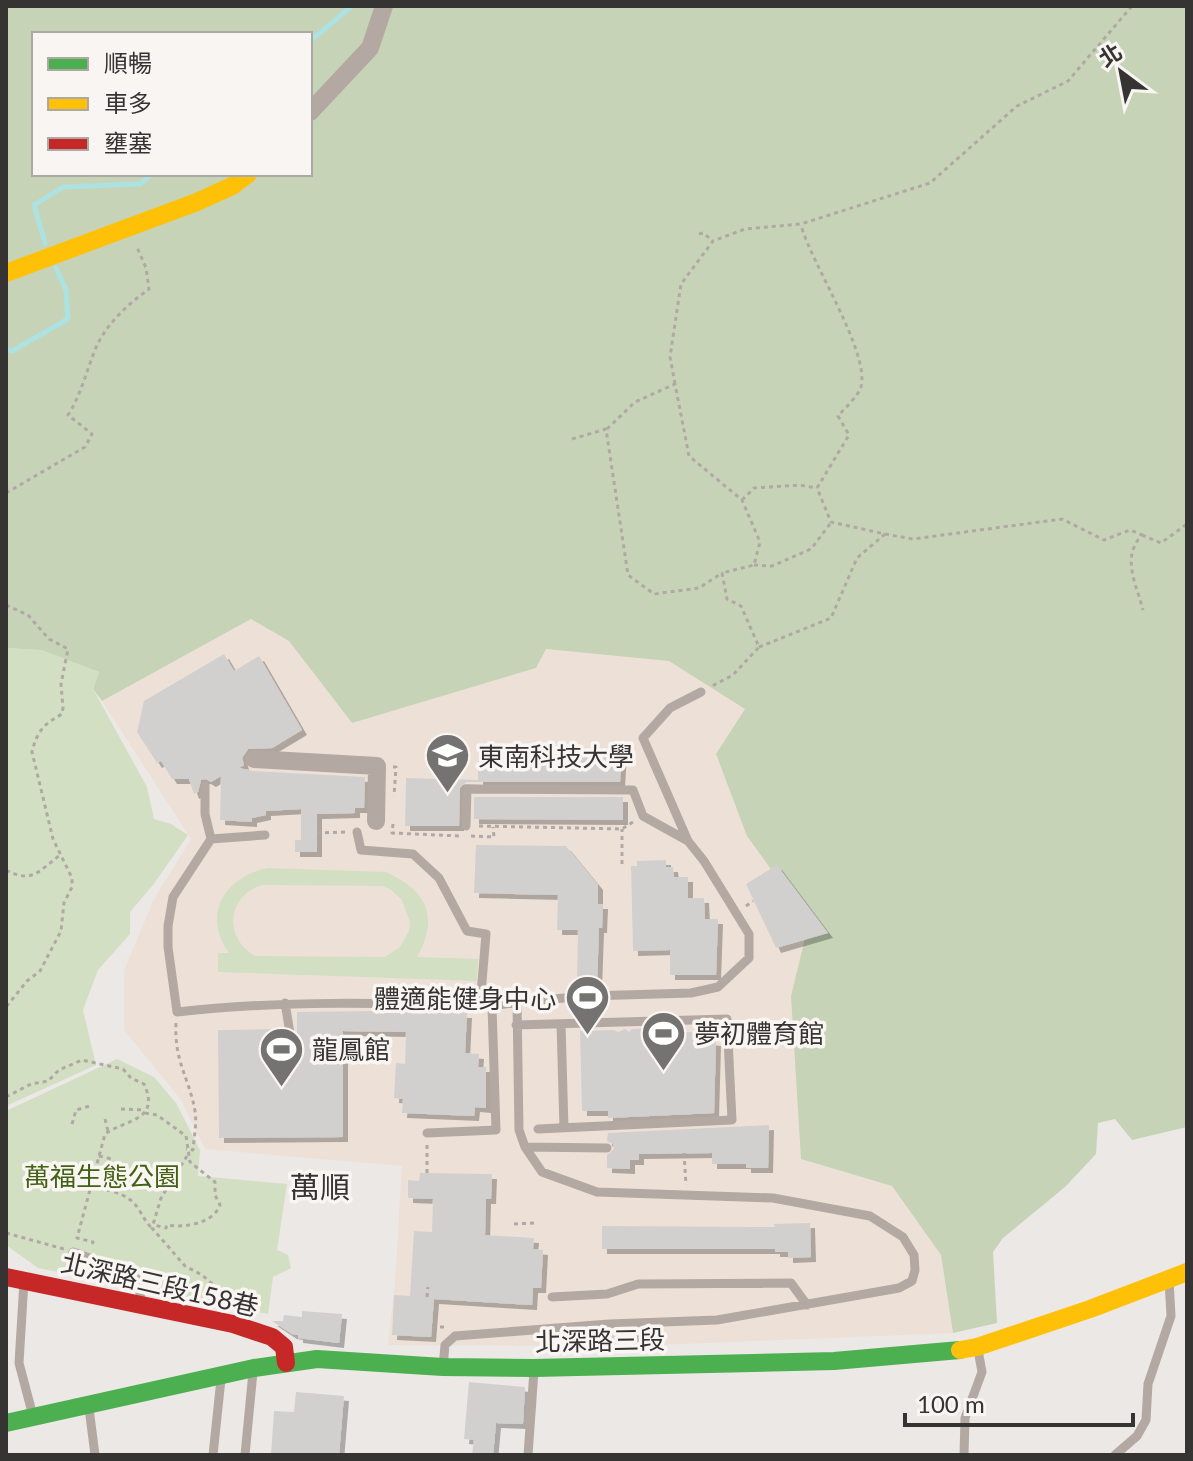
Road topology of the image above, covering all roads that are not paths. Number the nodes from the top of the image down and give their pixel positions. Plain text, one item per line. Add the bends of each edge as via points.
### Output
1 (384, 6) edge
2 (312, 110) edge
3 (245, 176) edge
4 (6, 273) edge
5 (701, 692) road end
6 (254, 759) dead end
7 (205, 786) dead end
8 (376, 821) dead end
9 (466, 826) road end
10 (357, 832) road end
11 (265, 835) dead end
12 (211, 839) junction
13 (688, 841) junction
14 (517, 1002) junction
15 (285, 1003) junction
16 (480, 1006) junction
17 (492, 1006) junction
18 (561, 1024) junction
19 (516, 1025) junction
20 (290, 1033) dead end
21 (564, 1128) junction
22 (538, 1129) dead end
23 (427, 1133) dead end
24 (525, 1147) junction
25 (607, 1148) dead end
26 (73, 1252) road end
27 (1178, 1275) edge
28 (15, 1279) edge
29 (552, 1297) dead end
30 (141, 1305) junction
31 (807, 1305) junction
32 (977, 1347) junction
33 (286, 1363) junction
34 (443, 1367) junction
35 (254, 1368) junction
36 (534, 1368) junction
37 (221, 1375) junction
38 (89, 1405) junction
39 (34, 1417) junction
40 (6, 1423) edge
41 (95, 1455) edge
42 (213, 1455) edge
43 (245, 1455) edge
44 (528, 1455) edge
45 (964, 1455) edge
46 (1115, 1455) edge

1 - 2 street via 370,48
3 - 4 main road via 197,202
5 - 13 lane via 670,708 643,738
6 - 8 street via 377,766
7 - 12 lane
9 - 13 lane via 467,789 633,790 643,816
10 - 16 lane via 361,850 413,854 439,878 467,931 486,934
11 - 12 lane
12 - 15 lane via 173,897 168,947 177,1012
13 - 14 lane via 749,934 749,958 718,987 691,993
14 - 17 lane
14 - 19 lane
15 - 16 lane
15 - 20 lane
16 - 17 lane
17 - 23 lane via 496,1130
18 - 19 lane
18 - 21 lane
18 - 21 lane via 727,1019 732,1120
19 - 24 lane via 519,1130
21 - 22 lane
24 - 25 lane
24 - 31 lane via 542,1172 597,1192 773,1198 870,1216 903,1237 914,1255 912,1281 899,1288
26 - 30 lane via 133,1274
27 - 32 main road, 北深路三段
27 - 46 lane via 1171,1316 1148,1384 1146,1420
28 - 30 main road, 北深路三段158巷
28 - 39 lane via 19,1363
29 - 31 lane via 607,1294 638,1284 791,1283
30 - 33 main road, 北深路三段158巷 via 272,1337 284,1347
31 - 34 lane via 717,1320 455,1336 445,1345
32 - 36 main road, 北深路三段 via 834,1361
32 - 45 lane via 982,1372 965,1418
33 - 34 main road, 北深路三段 via 317,1359
33 - 35 main road, 北深路三段
34 - 36 main road, 北深路三段
35 - 37 main road, 北深路三段
35 - 43 lane
36 - 44 lane
37 - 38 main road, 北深路三段
37 - 42 lane
38 - 39 main road, 北深路三段
38 - 41 lane
39 - 40 main road, 北深路三段

